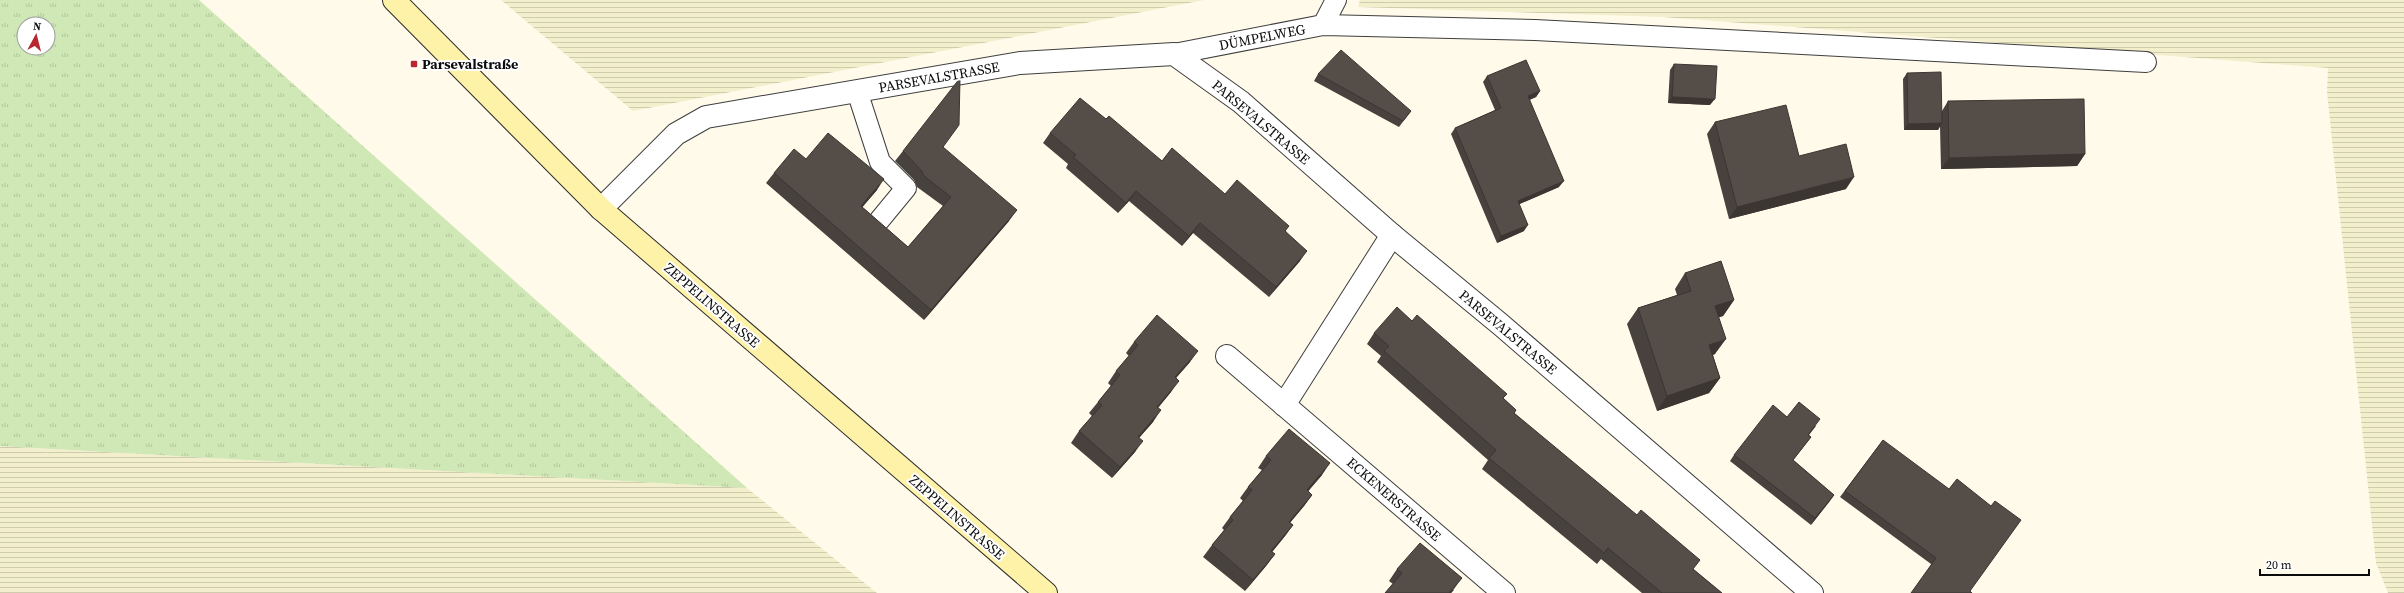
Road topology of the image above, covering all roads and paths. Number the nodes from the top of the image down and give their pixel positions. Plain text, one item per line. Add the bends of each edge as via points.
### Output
1 (394, 0) edge
2 (1336, 0) edge
3 (1323, 25) junction
4 (1174, 54) junction
5 (2146, 62) dead end
6 (857, 91) junction
7 (601, 209) junction
8 (878, 222) edge
9 (1392, 235) junction
10 (1227, 356) dead end
11 (1284, 405) junction
12 (1046, 593) edge
13 (1504, 593) edge
14 (1812, 593) edge

1 - 7 main road, ZEPPELINSTRASSE
2 - 3 lane, DÜMPELWEG
3 - 4 lane, DÜMPELWEG
3 - 5 lane via 1535,30
4 - 6 street, PARSEVALSTRASSE via 1020,63
4 - 9 street, PARSEVALSTRASSE via 1241,102
6 - 7 street, PARSEVALSTRASSE via 706,117 676,134
6 - 8 lane via 880,162 906,188
7 - 12 main road, ZEPPELINSTRASSE
9 - 11 street
9 - 14 street, PARSEVALSTRASSE via 1500,324
10 - 11 street, ECKENERSTRASSE
11 - 13 street, ECKENERSTRASSE

